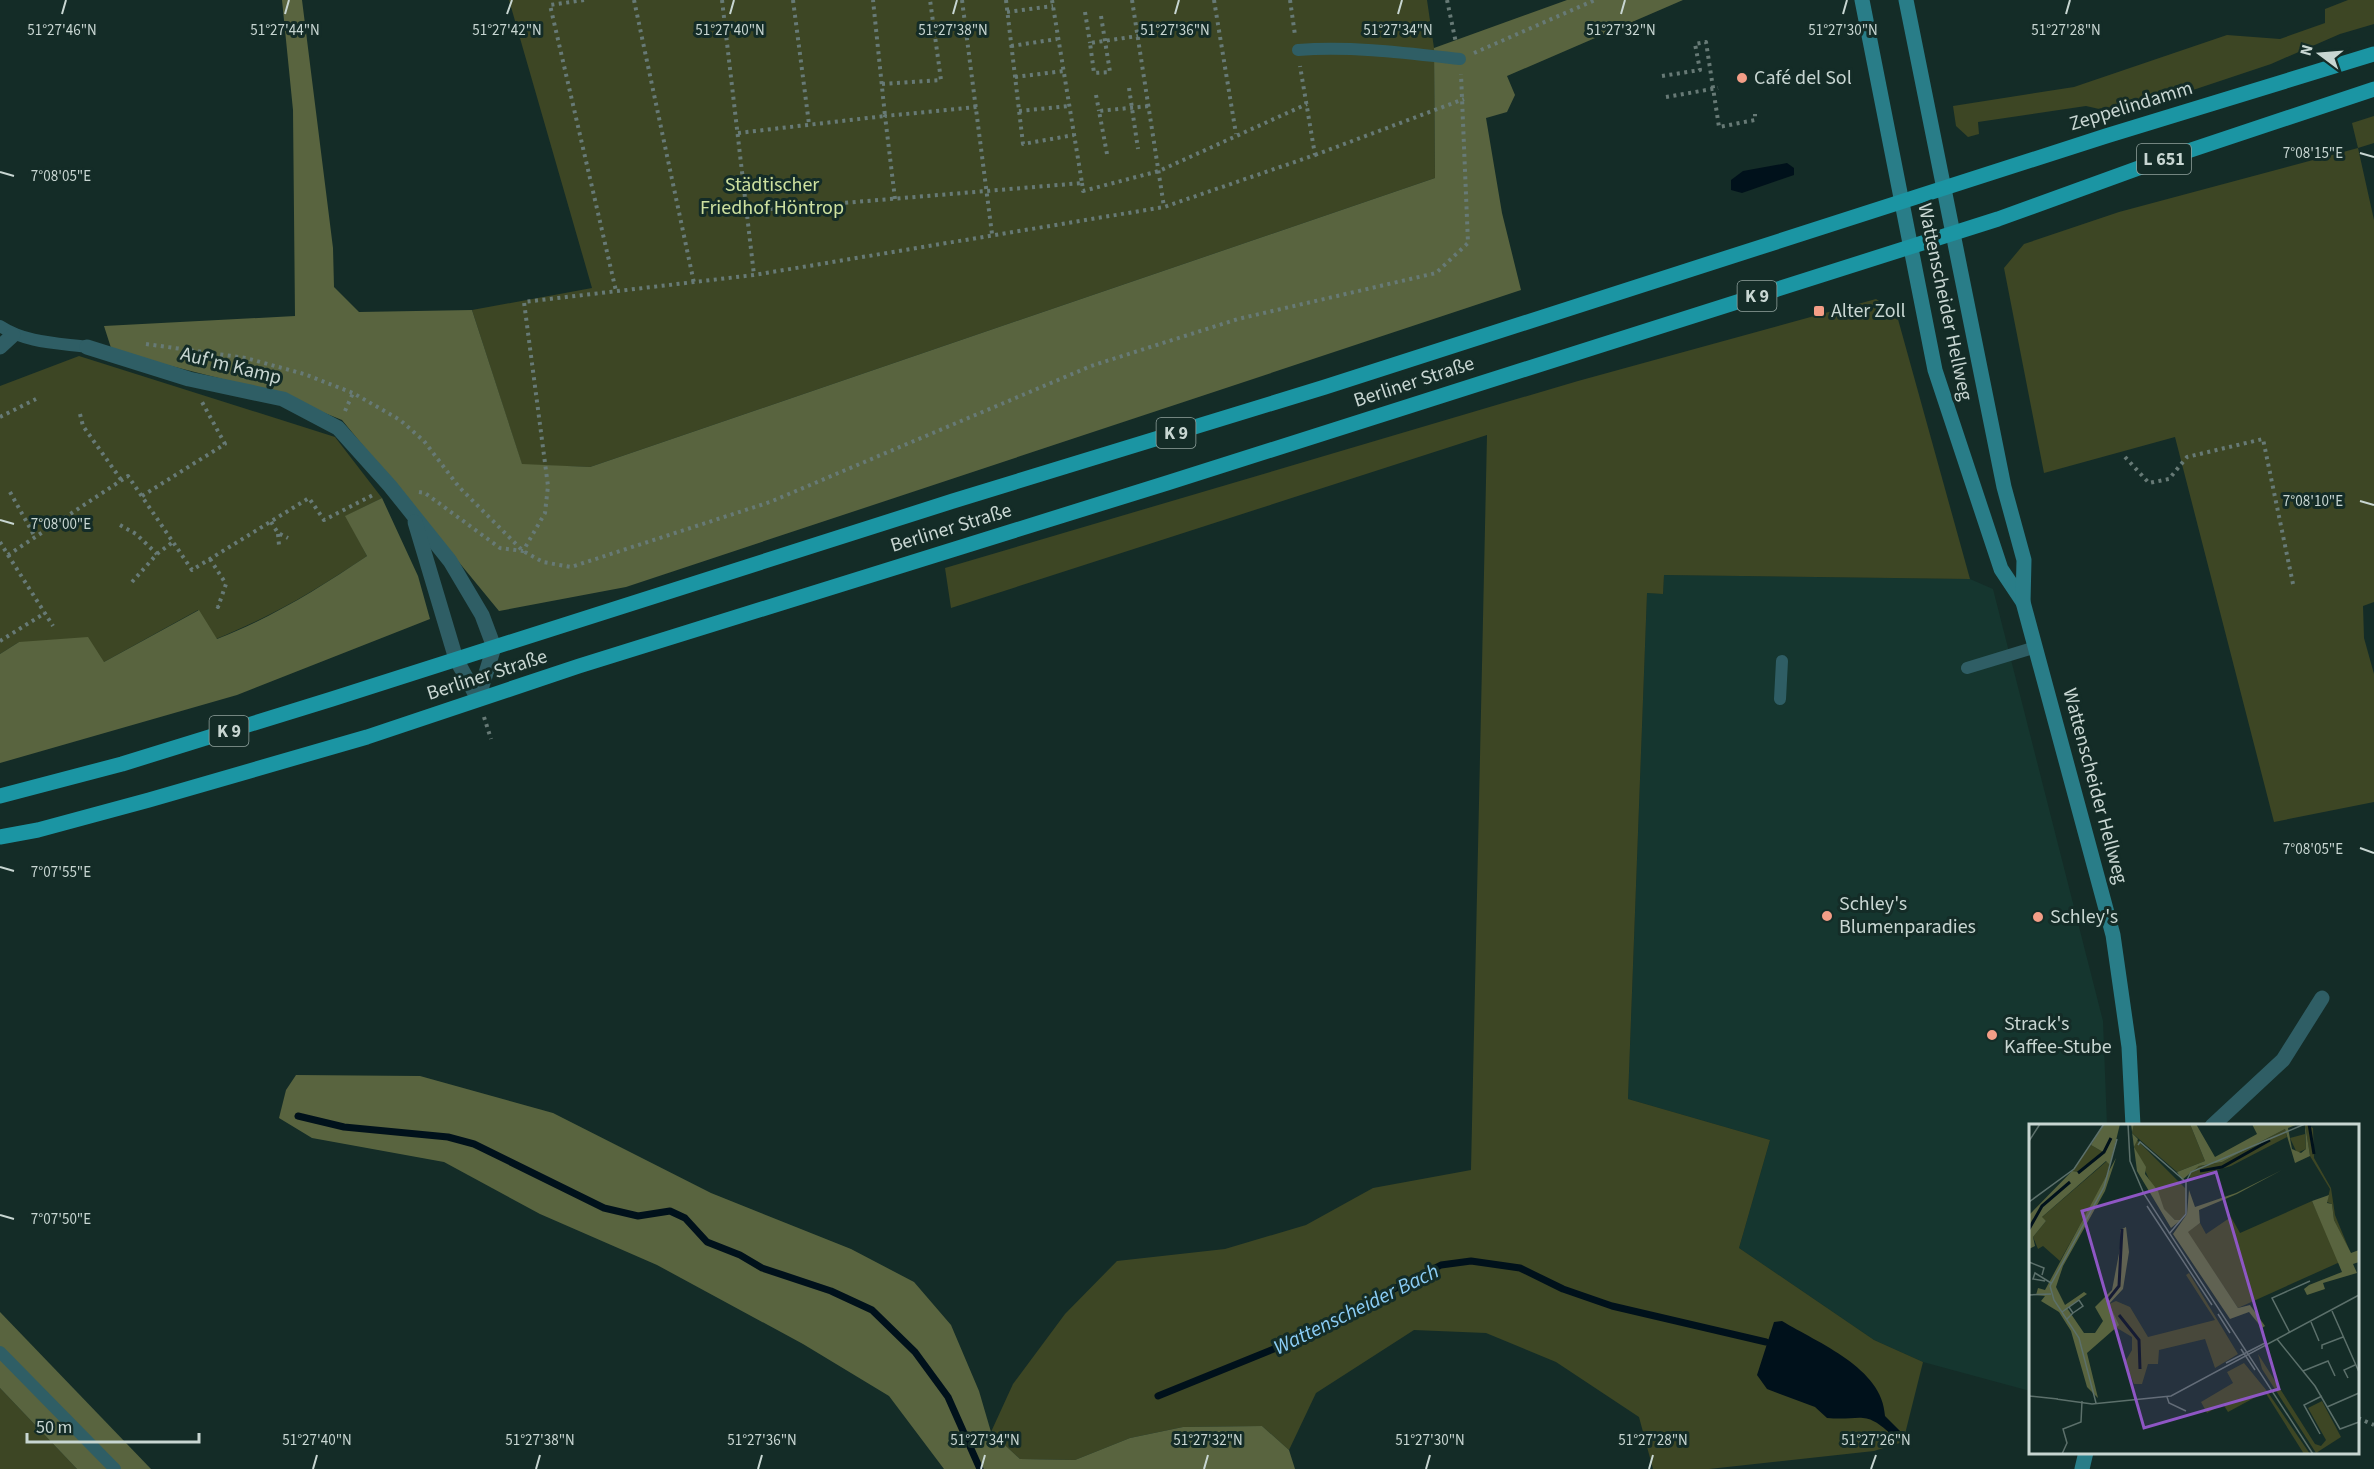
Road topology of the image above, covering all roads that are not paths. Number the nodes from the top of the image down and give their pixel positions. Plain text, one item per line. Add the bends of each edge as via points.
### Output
1 (1862, 0) edge
2 (1906, 0) edge
3 (1298, 50) road end
4 (2374, 54) edge
5 (1460, 59) road end
6 (2374, 89) edge
7 (1945, 187) junction
8 (1902, 202) junction
9 (1954, 232) junction
10 (1910, 246) junction
11 (7, 330) edge
12 (0, 347) edge
13 (87, 347) joint
14 (413, 516) junction
15 (2023, 602) junction
16 (494, 646) junction
17 (2036, 647) junction
18 (456, 659) junction
19 (1782, 661) dead end
20 (1967, 668) dead end
21 (478, 699) junction
22 (1780, 699) dead end
23 (0, 796) edge
24 (0, 837) edge
25 (2322, 998) dead end
26 (2133, 1124) edge
27 (2213, 1124) edge
28 (0, 1352) edge
29 (2086, 1454) edge
30 (115, 1469) edge
31 (2082, 1469) edge

1 - 8 main road, Wattenscheider Hellweg
2 - 7 main road, Wattenscheider Hellweg
3 - 5 lane via 1404,52
4 - 7 main road, Zeppelindamm / L 651
6 - 9 main road, L 651
7 - 8 main road, Zeppelindamm / L 651
7 - 9 main road, Wattenscheider Hellweg
8 - 10 main road, Wattenscheider Hellweg
8 - 16 main road, Berliner Straße / K 9
9 - 10 main road, L 651
9 - 15 main road, Wattenscheider Hellweg via 2004,487 2024,560
10 - 15 main road, Wattenscheider Hellweg via 1949,419 2001,569
10 - 21 main road, Berliner Straße / K 9
11 - 12 street
11 - 13 lane, Auf'm Kamp via 30,340
13 - 14 street, Auf'm Kamp via 189,379 283,399 338,428
14 - 16 street, Auf'm Kamp via 450,561 482,615
14 - 18 street, Auf'm Kamp
15 - 17 main road, Wattenscheider Hellweg
16 - 18 main road, Berliner Straße / K 9
16 - 21 street
17 - 20 lane
17 - 26 main road, Wattenscheider Hellweg via 2113,936 2130,1047
18 - 21 street, Auf'm Kamp
18 - 23 main road, Berliner Straße / K 9 via 133,761
19 - 22 lane
21 - 24 main road, Berliner Straße / K 9 via 356,741 38,830
25 - 27 street via 2283,1060
28 - 30 lane
29 - 31 main road

